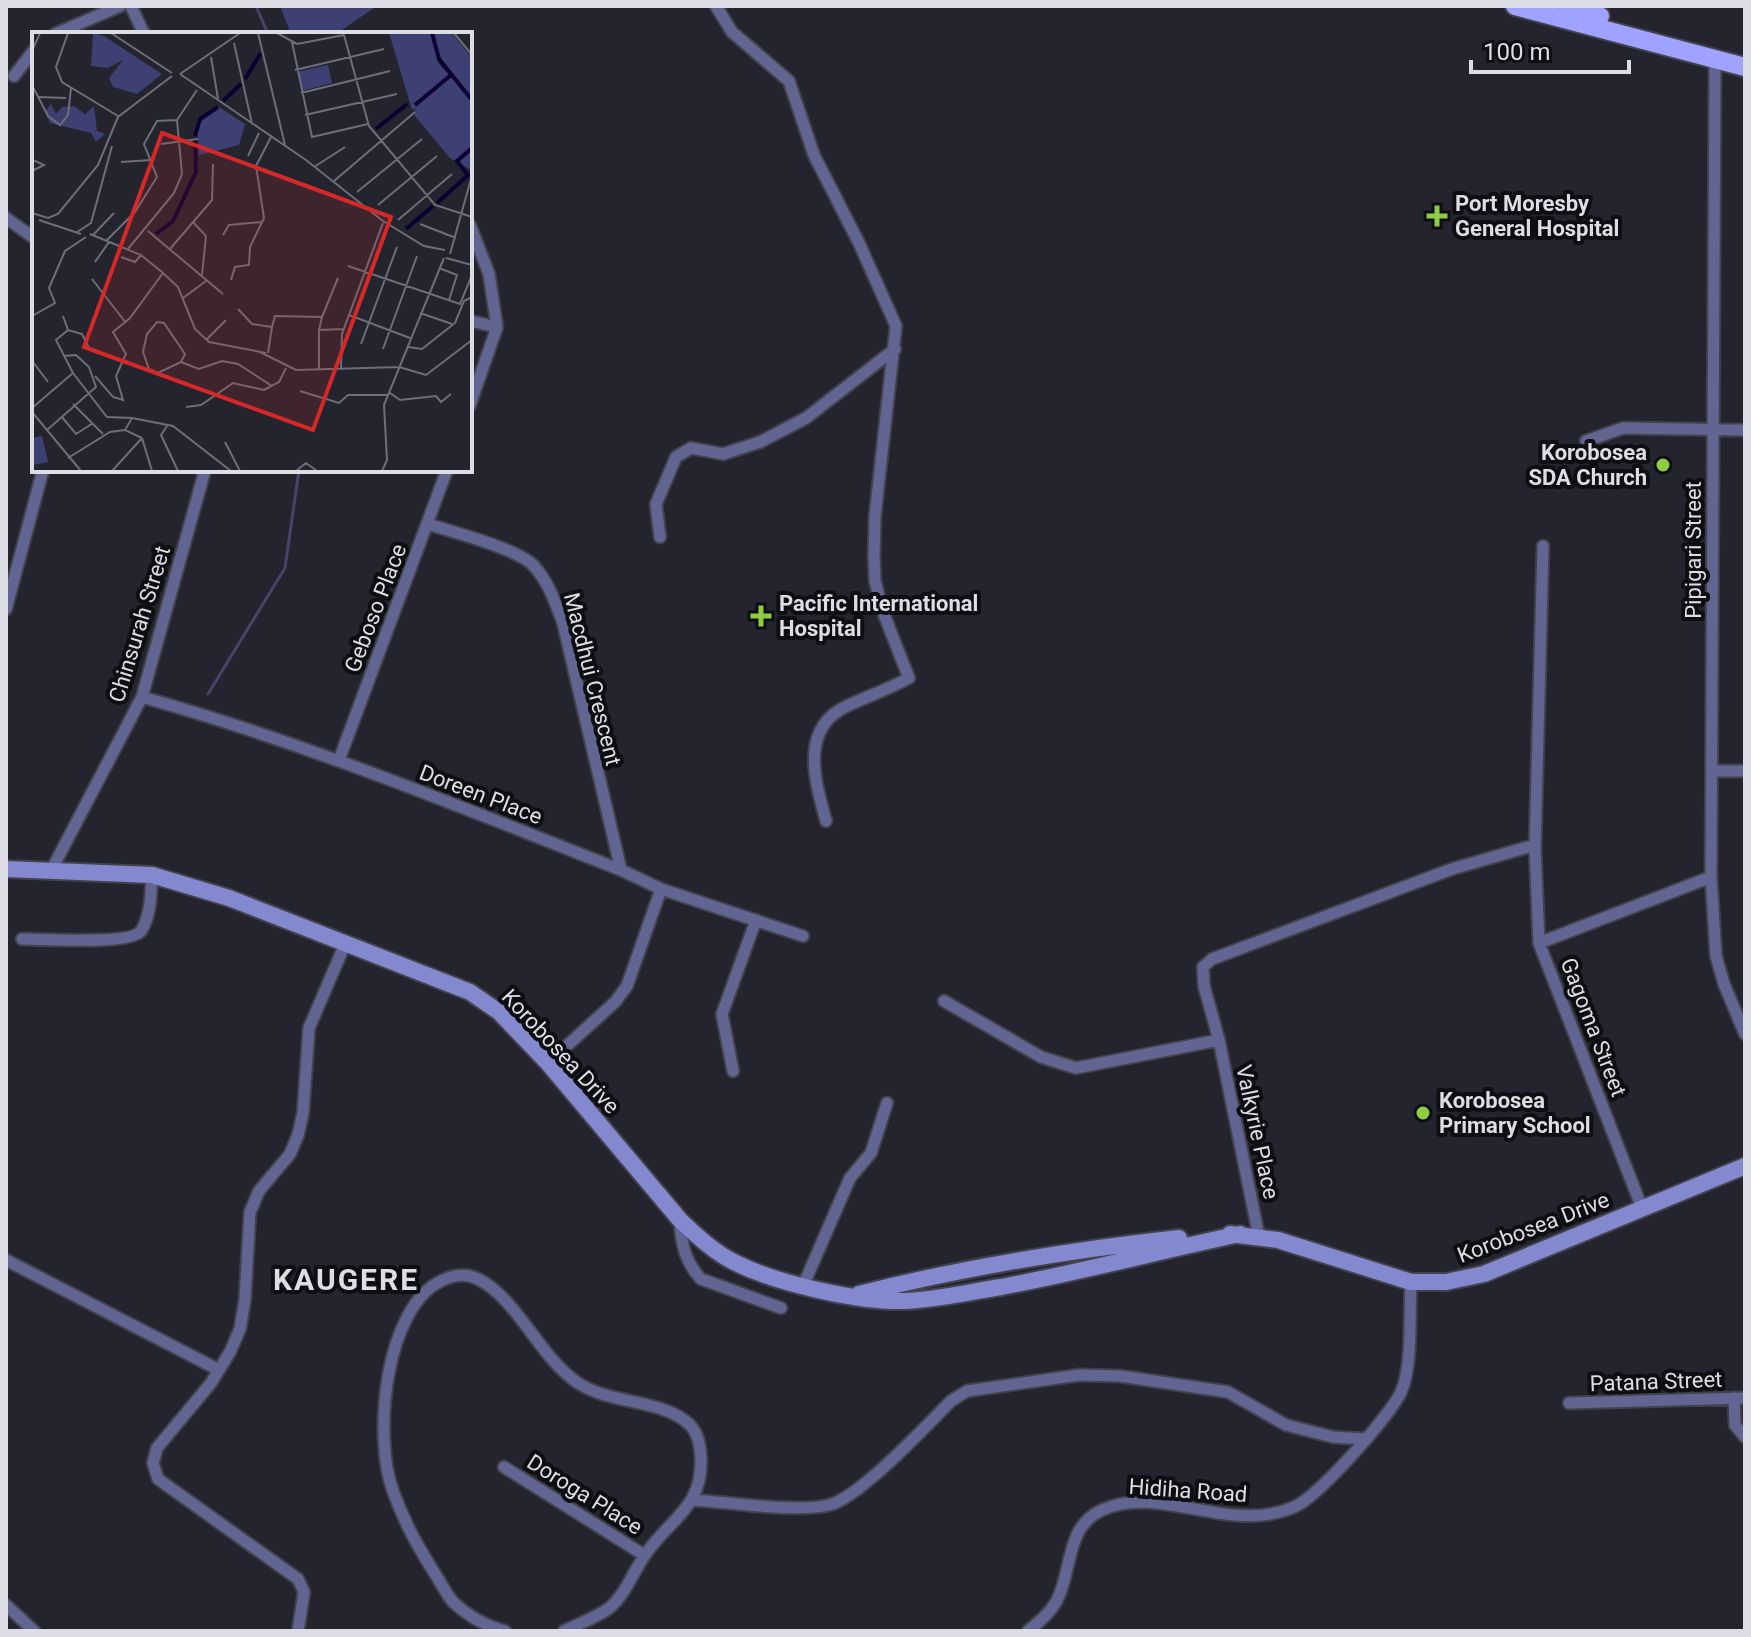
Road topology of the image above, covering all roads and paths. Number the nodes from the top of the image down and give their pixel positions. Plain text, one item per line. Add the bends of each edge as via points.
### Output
1 (120, 6) edge
2 (131, 6) edge
3 (716, 6) edge
4 (1515, 6) edge
5 (1568, 6) edge
6 (60, 32) edge
7 (143, 32) edge
8 (32, 53) edge
9 (1745, 58) edge
10 (1715, 61) junction
11 (1745, 67) edge
12 (14, 76) dead end
13 (6, 218) edge
14 (472, 230) edge
15 (32, 237) edge
16 (472, 321) edge
17 (497, 327) junction
18 (895, 349) junction
19 (472, 399) edge
20 (1713, 430) junction
21 (1745, 430) edge
22 (1586, 441) dead end
23 (42, 472) edge
24 (204, 472) edge
25 (446, 472) edge
26 (428, 524) junction
27 (660, 537) dead end
28 (1543, 546) dead end
29 (6, 609) edge
30 (142, 697) junction
31 (339, 760) junction
32 (1712, 771) junction
33 (1745, 771) edge
34 (826, 821) dead end
35 (1535, 848) junction
36 (6, 869) edge
37 (52, 869) junction
38 (621, 870) junction
39 (152, 875) junction
40 (1711, 877) junction
41 (661, 889) junction
42 (756, 920) junction
43 (803, 936) dead end
44 (22, 939) dead end
45 (346, 942) junction
46 (1539, 943) junction
47 (944, 1001) dead end
48 (1745, 1034) edge
49 (1219, 1040) junction
50 (548, 1063) junction
51 (733, 1071) dead end
52 (887, 1103) dead end
53 (1745, 1166) edge
54 (1642, 1208) junction
55 (680, 1220) junction
56 (1259, 1237) junction
57 (6, 1260) edge
58 (1411, 1282) junction
59 (803, 1286) junction
60 (781, 1308) dead end
61 (219, 1370) junction
62 (1740, 1398) edge
63 (1569, 1403) dead end
64 (1745, 1437) edge
65 (1365, 1439) junction
66 (504, 1467) dead end
67 (693, 1500) junction
68 (644, 1555) junction
69 (6, 1605) edge
70 (34, 1631) edge
71 (298, 1631) edge
72 (505, 1631) edge
73 (564, 1631) edge
74 (1028, 1631) edge

1 - 6 street
2 - 7 street
3 - 18 street via 732,32 789,81 814,155 896,326
4 - 10 main road
5 - 9 main road
8 - 12 street
10 - 11 main road
10 - 20 street, Pipigari Street
13 - 15 street
14 - 17 street via 489,274
16 - 17 street
17 - 19 street
18 - 27 street via 806,418 760,442 723,454 691,448 676,457 656,504
18 - 34 street via 877,502 875,581 909,678 844,707 821,725 813,753 814,776
20 - 21 street
20 - 22 street via 1623,428
20 - 32 street, Pipigari Street
23 - 29 street
24 - 30 street, Chinsurah Street
25 - 26 street, Geboso Place
26 - 31 street, Geboso Place
26 - 38 street, Macdhui Crescent via 532,563 549,586 563,623
28 - 35 street
30 - 31 street, Doreen Place
30 - 37 street, Chinsurah Street
31 - 38 street, Doreen Place
32 - 33 street
32 - 40 street, Pipigari Street
35 - 46 street
35 - 49 street via 1452,869 1212,959 1203,967 1204,986
36 - 37 main road, Korobosea Drive
37 - 39 main road, Korobosea Drive
38 - 41 street, Doreen Place
39 - 44 street via 149,906 134,936
39 - 45 main road, Korobosea Drive
40 - 46 street, Gagoma Street
40 - 48 street, Pipigari Street via 1716,956
41 - 42 street, Doreen Place
41 - 50 street via 627,986
42 - 43 street, Doreen Place
42 - 51 street via 722,1014
45 - 50 main road, Korobosea Drive via 486,1001
45 - 61 street via 309,1028 298,1135 250,1212 240,1329
46 - 54 street, Gagoma Street
47 - 49 street, Valkyrie Place via 1041,1057 1076,1068
49 - 56 street, Valkyrie Place
50 - 55 main road, Korobosea Drive
52 - 59 street via 871,1153 850,1178
53 - 54 main road, Korobosea Drive
54 - 58 main road, Korobosea Drive via 1484,1274
55 - 59 main road, Korobosea Drive via 738,1264
55 - 60 street via 682,1246 701,1279
56 - 58 main road, Korobosea Drive
56 - 59 main road, Korobosea Drive via 1240,1234 1055,1277 905,1301
57 - 61 street
58 - 65 street, Hidiha Road via 1404,1383
61 - 71 street via 157,1448 153,1463 158,1479 298,1579 304,1592
62 - 63 street, Patana Street
62 - 64 street via 1735,1425
65 - 67 street via 1286,1425 1228,1392 1079,1375 967,1391 858,1489 826,1506
65 - 74 street, Hidiha Road via 1308,1497 1276,1512 1232,1515 1143,1502 1100,1511 1076,1535 1056,1601
66 - 68 street, Doroga Place
67 - 68 street
67 - 72 street via 701,1456 699,1439 688,1423 653,1406 595,1393 575,1381 500,1296 477,1278 446,1278 426,1290 399,1334 391,1363 384,1449 390,1485 405,1526 452,1601 486,1626
68 - 73 street via 609,1609
69 - 70 street

